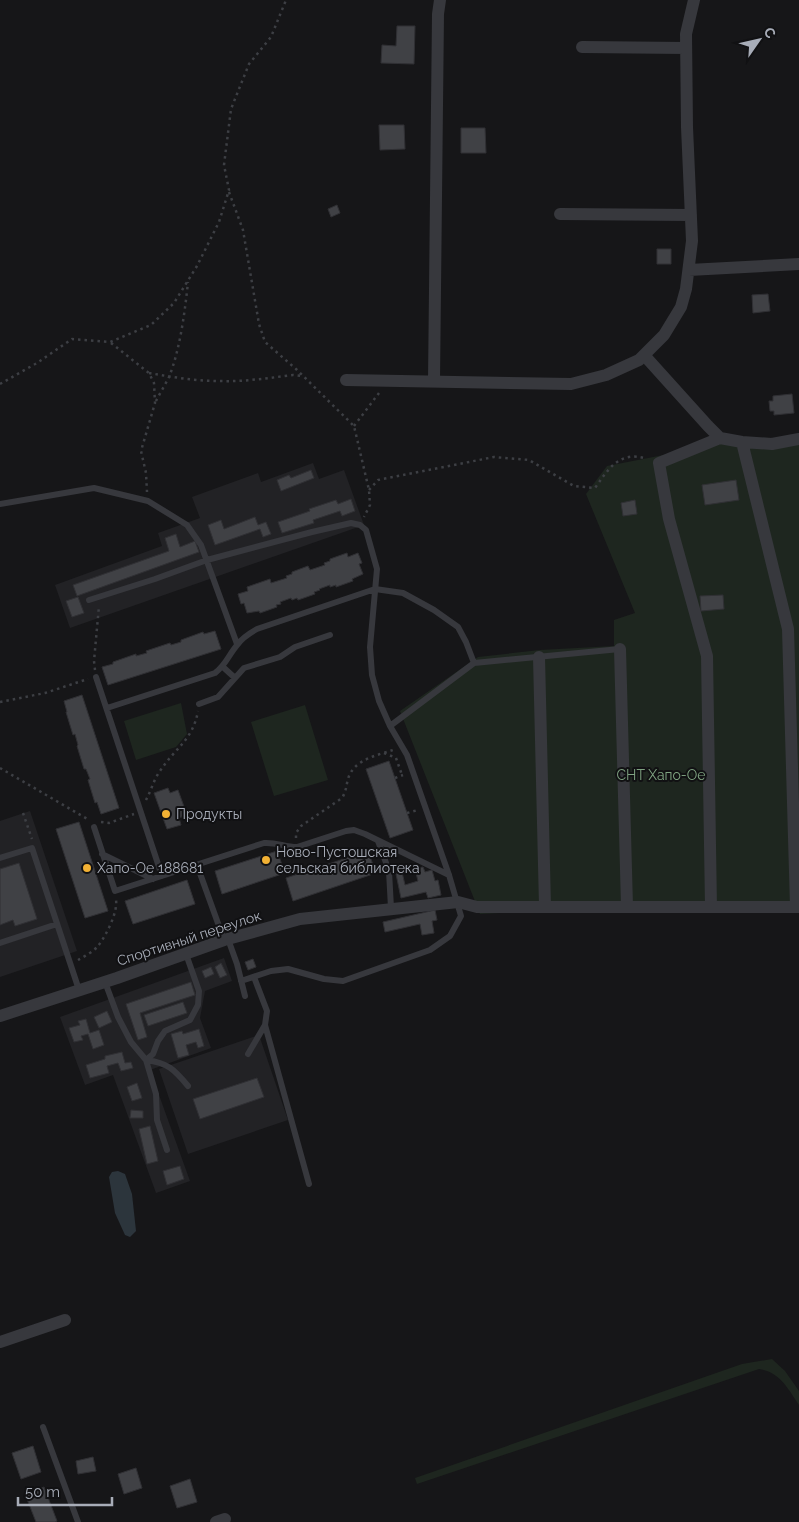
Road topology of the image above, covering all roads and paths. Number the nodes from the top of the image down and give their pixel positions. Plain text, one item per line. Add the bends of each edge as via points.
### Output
1 (286, 0) edge
2 (440, 0) edge
3 (694, 0) edge
4 (582, 47) dead end
5 (686, 48) junction
6 (229, 190) junction
7 (560, 214) dead end
8 (691, 215) junction
9 (799, 264) edge
10 (689, 270) junction
11 (188, 280) junction
12 (110, 342) junction
13 (644, 355) junction
14 (149, 372) junction
15 (169, 376) junction
16 (303, 376) junction
17 (346, 380) dead end
18 (390, 381) junction
19 (434, 382) junction
20 (0, 384) edge
21 (155, 403) junction
22 (354, 426) junction
23 (720, 438) junction
24 (799, 439) edge
25 (742, 442) junction
26 (659, 463) junction
27 (368, 490) junction
28 (148, 501) junction
29 (0, 504) edge
30 (360, 525) junction
31 (207, 560) junction
32 (375, 589) junction
33 (100, 596) junction
34 (88, 600) dead end
35 (330, 635) dead end
36 (237, 644) junction
37 (620, 649) joint
38 (539, 657) junction
39 (474, 663) junction
40 (223, 667) junction
41 (96, 676) junction
42 (235, 678) junction
43 (0, 702) edge
44 (199, 704) joint
45 (107, 708) junction
46 (390, 726) junction
47 (402, 746) junction
48 (384, 753) junction
49 (0, 768) edge
50 (402, 775) dead end
51 (141, 812) junction
52 (24, 813) dead end
53 (93, 824) junction
54 (378, 841) junction
55 (297, 847) junction
56 (32, 848) junction
57 (102, 854) junction
58 (0, 858) edge
59 (197, 864) junction
60 (449, 875) junction
61 (162, 876) junction
62 (153, 879) junction
63 (115, 892) junction
64 (458, 902) junction
65 (545, 906) junction
66 (627, 906) junction
67 (798, 906) edge
68 (391, 908) junction
69 (712, 908) junction
70 (57, 924) junction
71 (226, 939) junction
72 (0, 943) edge
73 (186, 954) junction
74 (70, 965) junction
75 (254, 977) junction
76 (241, 981) junction
77 (106, 982) junction
78 (79, 990) junction
79 (245, 996) dead end
80 (0, 1016) edge
81 (265, 1025) junction
82 (248, 1054) dead end
83 (146, 1060) junction
84 (188, 1086) dead end
85 (167, 1150) dead end
86 (309, 1184) dead end
87 (66, 1320) dead end
88 (0, 1342) edge
89 (43, 1427) dead end
90 (78, 1522) edge

1 - 6 path via 272,37 249,64 231,109 224,165
2 - 19 street
3 - 5 street
4 - 5 street
5 - 8 street
6 - 11 path via 219,222
6 - 16 path via 243,230 265,342
7 - 8 street
8 - 10 street
9 - 10 street
10 - 13 street via 680,307 664,335
11 - 12 path via 174,303 151,325
11 - 15 path via 179,340
12 - 14 path
12 - 20 path via 72,338
13 - 19 street via 606,375 571,384
13 - 23 street
14 - 15 path
14 - 21 path via 154,383
15 - 16 path via 217,381
15 - 21 path
16 - 22 path
17 - 18 street
18 - 19 street
18 - 22 path
21 - 28 path via 141,451
22 - 27 path
23 - 25 street
23 - 26 street
24 - 25 street via 772,444
25 - 67 street via 788,629
26 - 27 path via 638,456 618,460 595,488 574,486 529,460 494,457 378,480
26 - 69 street via 669,519 707,656
27 - 30 path via 370,505
28 - 29 lane via 94,488
28 - 31 lane via 187,526
30 - 31 lane via 312,532
30 - 32 lane via 366,530 376,569
31 - 33 lane
31 - 36 lane
32 - 36 lane via 257,629
32 - 39 lane via 403,593 458,626
32 - 46 lane via 370,647 372,675
33 - 34 lane
33 - 41 path via 94,661
35 - 42 lane via 295,647 280,657 244,668
36 - 40 lane
37 - 38 lane
37 - 66 street
38 - 39 lane
38 - 65 street
39 - 46 lane
40 - 42 lane
40 - 45 lane via 215,673
41 - 43 path via 45,693
41 - 45 lane
42 - 44 lane via 218,698
44 - 51 path via 196,724 159,772
45 - 51 lane
46 - 47 lane
47 - 48 path
47 - 60 lane
48 - 50 path via 396,758
48 - 55 path via 356,766 342,798 301,826 296,833
49 - 53 path
51 - 53 path via 109,823
51 - 61 lane
52 - 56 path via 33,841
53 - 57 lane
54 - 55 lane via 354,830
54 - 60 lane
54 - 68 lane via 389,871
55 - 59 lane via 264,843
56 - 58 lane
56 - 70 lane
57 - 62 lane
57 - 63 lane
59 - 61 lane
59 - 71 lane
60 - 64 lane
61 - 62 lane
62 - 63 lane
63 - 74 path via 117,905 98,947
64 - 65 street, Спортивный переулок via 477,907
64 - 68 street, Спортивный переулок
64 - 75 lane via 461,916 450,936 430,950 343,981 288,968
65 - 66 street, Спортивный переулок
66 - 69 street, Спортивный переулок
67 - 69 street, Спортивный переулок
68 - 71 street, Спортивный переулок via 300,919
70 - 72 lane
70 - 74 lane
71 - 73 street, Спортивный переулок
71 - 76 lane
73 - 77 street, Спортивный переулок
73 - 83 lane via 199,991 198,1005 190,1020 165,1032
74 - 78 lane
75 - 76 lane
75 - 81 lane via 267,1011
76 - 79 lane
77 - 78 street, Спортивный переулок
77 - 83 lane via 122,1026
78 - 80 street, Спортивный переулок
81 - 82 lane
81 - 86 lane
83 - 84 lane via 162,1062 178,1073
83 - 85 lane via 156,1094 157,1120
87 - 88 street
89 - 90 lane

